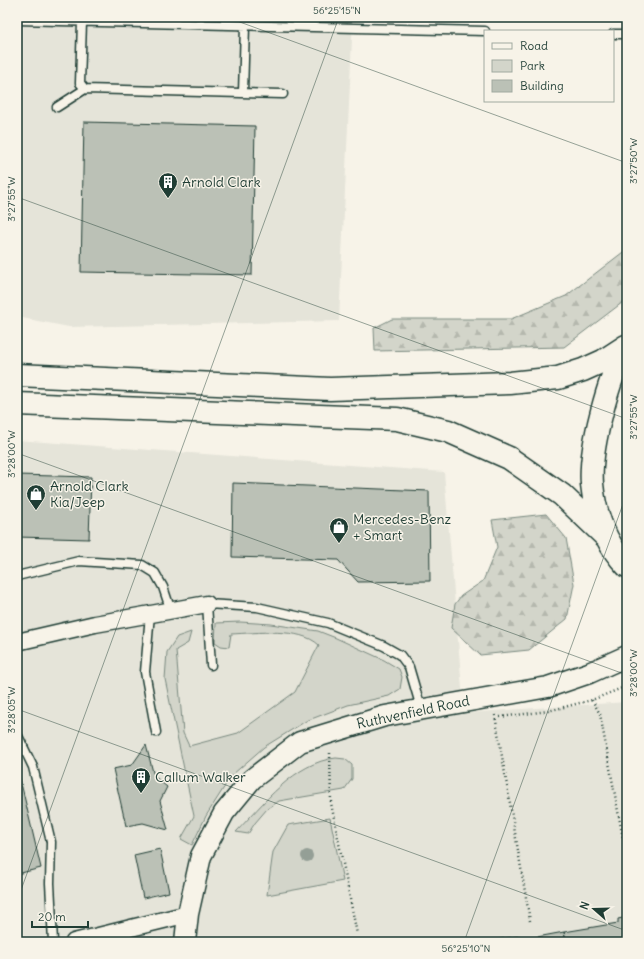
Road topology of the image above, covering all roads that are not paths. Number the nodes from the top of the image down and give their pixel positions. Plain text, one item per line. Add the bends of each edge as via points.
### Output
1 (17, 20) edge
2 (82, 22) junction
3 (245, 26) junction
4 (484, 31) edge
5 (614, 34) edge
6 (627, 34) edge
7 (85, 89) junction
8 (243, 93) junction
9 (283, 94) dead end
10 (57, 107) dead end
11 (626, 346) edge
12 (17, 375) edge
13 (17, 404) edge
14 (605, 536) junction
15 (627, 566) edge
16 (17, 576) edge
17 (207, 604) junction
18 (171, 611) junction
19 (150, 614) junction
20 (17, 642) edge
21 (625, 652) edge
22 (211, 665) dead end
23 (421, 708) junction
24 (156, 732) dead end
25 (17, 734) edge
26 (188, 914) junction
27 (53, 942) edge
28 (74, 942) edge
29 (185, 942) edge

1 - 2 lane
2 - 3 lane
2 - 7 lane via 80,83
3 - 4 lane
3 - 8 lane
5 - 6 lane
7 - 8 lane
7 - 10 lane
8 - 9 lane
11 - 12 highway via 603,361 558,378 510,383 330,389
11 - 14 highway via 608,392 593,463 592,483 596,509
13 - 14 highway via 397,419 448,431 509,458 562,495
14 - 15 highway
16 - 18 lane via 79,561 142,565 156,573
17 - 18 street
17 - 22 lane
17 - 23 lane via 257,607 328,623 384,646 400,655 409,667
18 - 19 street
19 - 20 street
19 - 24 lane via 145,672
21 - 23 street, Ruthvenfield Road via 589,673 548,687
23 - 26 street, Ruthvenfield Road via 385,716 300,742 252,779 224,813 201,856
25 - 27 lane via 33,767 51,842
26 - 28 street
26 - 29 street, Ruthvenfield Road

